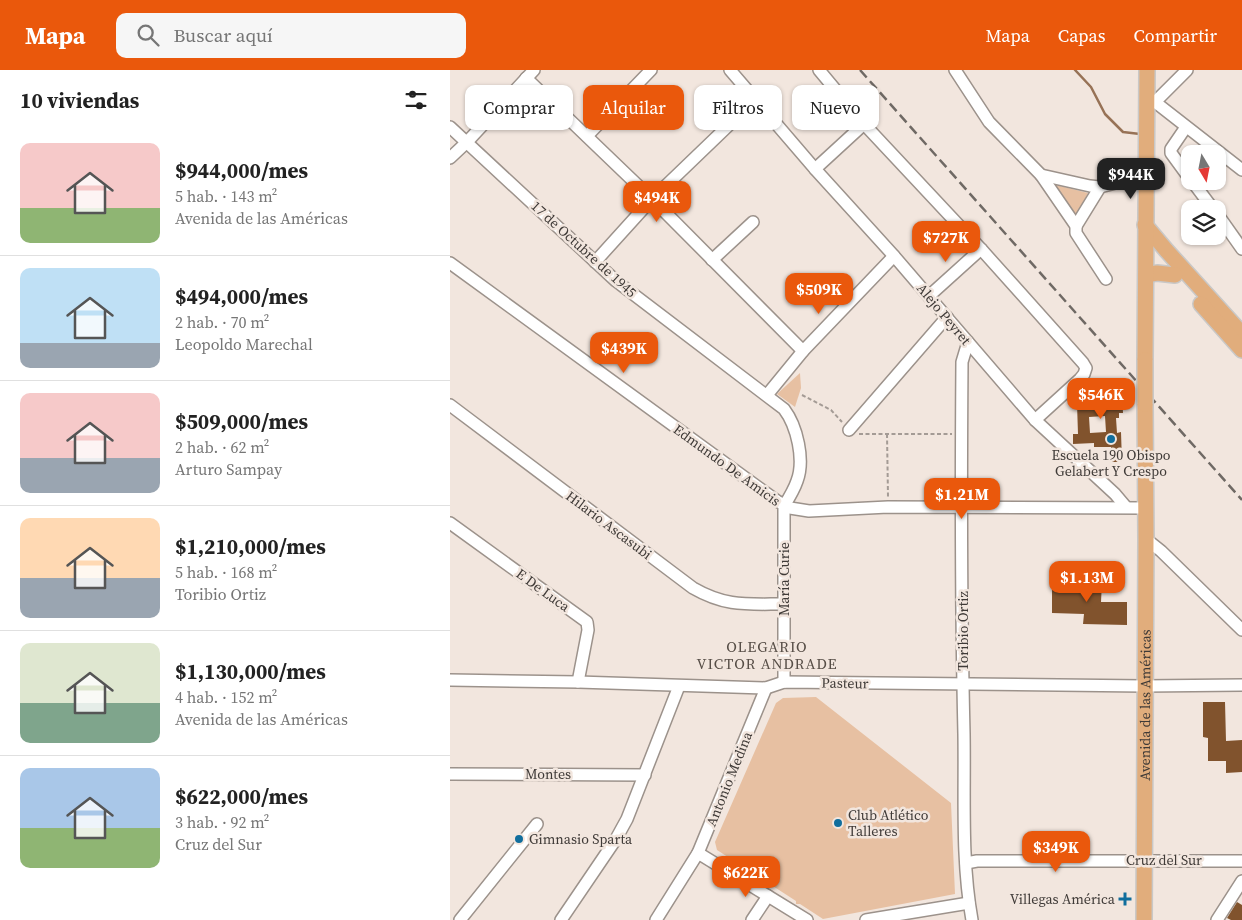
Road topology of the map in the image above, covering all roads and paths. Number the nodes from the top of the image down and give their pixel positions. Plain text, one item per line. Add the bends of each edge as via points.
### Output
1 (651, 70) edge
2 (730, 70) edge
3 (819, 70) edge
4 (955, 70) edge
5 (1147, 70) edge
6 (1187, 70) edge
7 (530, 74) edge
8 (742, 85) edge
9 (832, 85) edge
10 (1151, 103) junction
11 (450, 127) edge
12 (1186, 127) junction
13 (724, 130) edge
14 (781, 130) edge
15 (857, 130) edge
16 (870, 130) edge
17 (586, 136) junction
18 (467, 142) junction
19 (450, 158) edge
20 (1181, 166) edge
21 (815, 169) junction
22 (1242, 170) edge
23 (1146, 174) junction
24 (1041, 175) junction
25 (1100, 187) junction
26 (652, 199) junction
27 (753, 222) dead end
28 (1146, 225) junction
29 (1076, 226) junction
30 (1226, 226) edge
31 (1146, 244) junction
32 (981, 249) junction
33 (1242, 249) edge
34 (894, 256) junction
35 (712, 260) junction
36 (595, 262) junction
37 (450, 263) edge
38 (1146, 275) junction
39 (1175, 275) junction
40 (1106, 279) dead end
41 (929, 296) junction
42 (947, 317) junction
43 (1242, 334) edge
44 (968, 342) junction
45 (1242, 350) edge
46 (804, 351) junction
47 (767, 395) junction
48 (802, 395) dead end
49 (450, 405) edge
50 (1035, 420) junction
51 (849, 430) junction
52 (887, 434) junction
53 (962, 434) junction
54 (784, 506) junction
55 (888, 507) junction
56 (963, 507) junction
57 (1126, 507) junction
58 (1146, 508) junction
59 (450, 522) edge
60 (1146, 540) junction
61 (784, 604) junction
62 (1242, 630) edge
63 (450, 680) edge
64 (578, 682) junction
65 (784, 682) junction
66 (963, 685) junction
67 (1242, 685) edge
68 (679, 686) junction
69 (1144, 686) junction
70 (766, 688) junction
71 (450, 774) edge
72 (645, 775) junction
73 (537, 824) dead end
74 (698, 853) junction
75 (1144, 860) junction
76 (1242, 861) edge
77 (966, 863) junction
78 (1242, 881) edge
79 (768, 896) junction
80 (969, 903) junction
81 (460, 920) edge
82 (561, 920) edge
83 (656, 920) edge
84 (752, 920) edge
85 (807, 920) edge
86 (866, 920) edge
87 (972, 920) edge
88 (1144, 920) edge
89 (1217, 920) edge

1 - 17 street
2 - 8 street, Alejo Peyret
3 - 9 street
4 - 24 street via 989,122
5 - 10 main road, Avenida de las Américas
6 - 10 street
7 - 17 street
7 - 18 street
10 - 12 street
10 - 23 main road, Avenida de las Américas
11 - 18 street, 17 de Octubre de 1945
12 - 20 street via 1170,149
12 - 22 street
13 - 26 street
14 - 21 street, Alejo Peyret
15 - 21 street
16 - 32 street
17 - 26 street
18 - 19 street
18 - 36 street, 17 de Octubre de 1945
21 - 34 street, Alejo Peyret
23 - 25 street
23 - 28 main road, Avenida de las Américas
24 - 25 street
24 - 29 street
25 - 29 street
26 - 35 street
26 - 36 street
27 - 35 street
28 - 31 main road, Avenida de las Américas
28 - 43 main road
29 - 40 street via 1076,233
30 - 33 street
31 - 38 main road, Avenida de las Américas
31 - 39 main road
32 - 41 street
32 - 50 street via 1086,368 1080,380
34 - 41 street, Alejo Peyret
34 - 46 street
35 - 46 street
36 - 47 street, 17 de Octubre de 1945
37 - 54 street, Edmundo De Amicis
38 - 39 main road
38 - 58 main road, Avenida de las Américas, bridge
39 - 45 main road
41 - 42 street, Alejo Peyret
42 - 44 street, Alejo Peyret
42 - 51 street
44 - 50 street, Alejo Peyret
44 - 53 street, Toribio Ortiz via 962,362
46 - 47 street
47 - 54 street, 17 de Octubre de 1945 via 790,417 798,437 799,474
48 - 51 path via 831,410
49 - 61 street, Hilario Ascasubi via 693,588 720,601
50 - 57 street, Alejo Peyret
51 - 52 path via 853,434
52 - 53 path
52 - 55 path
53 - 56 street, Toribio Ortiz
54 - 55 street, Edmundo De Amicis via 809,511
54 - 61 street, María Curie
55 - 56 street, Edmundo De Amicis
56 - 57 street, Edmundo De Amicis
56 - 66 street, Toribio Ortiz
57 - 58 street, Edmundo De Amicis
58 - 60 main road, Avenida de las Américas
59 - 64 street, E De Luca via 587,622
60 - 62 street
60 - 69 main road, Avenida de las Américas
61 - 65 street, María Curie
63 - 64 street, Pasteur
64 - 68 street, Pasteur
65 - 66 street, Pasteur
65 - 70 street, Pasteur
66 - 69 street, Pasteur
66 - 77 street, Toribio Ortiz
67 - 69 street, Pasteur
68 - 70 street, Pasteur
68 - 72 street
69 - 75 main road, Avenida de las Américas
70 - 74 street, Antonio Medina
71 - 72 street, Montes
72 - 82 street via 622,828
73 - 81 street
74 - 79 street
74 - 83 street, Antonio Medina
75 - 76 street, Cruz del Sur
75 - 77 street, Cruz del Sur
75 - 88 main road, Avenida de las Américas
77 - 80 street, Toribio Ortiz
78 - 89 street
79 - 84 street
79 - 85 street
80 - 86 street
80 - 87 street, Toribio Ortiz

